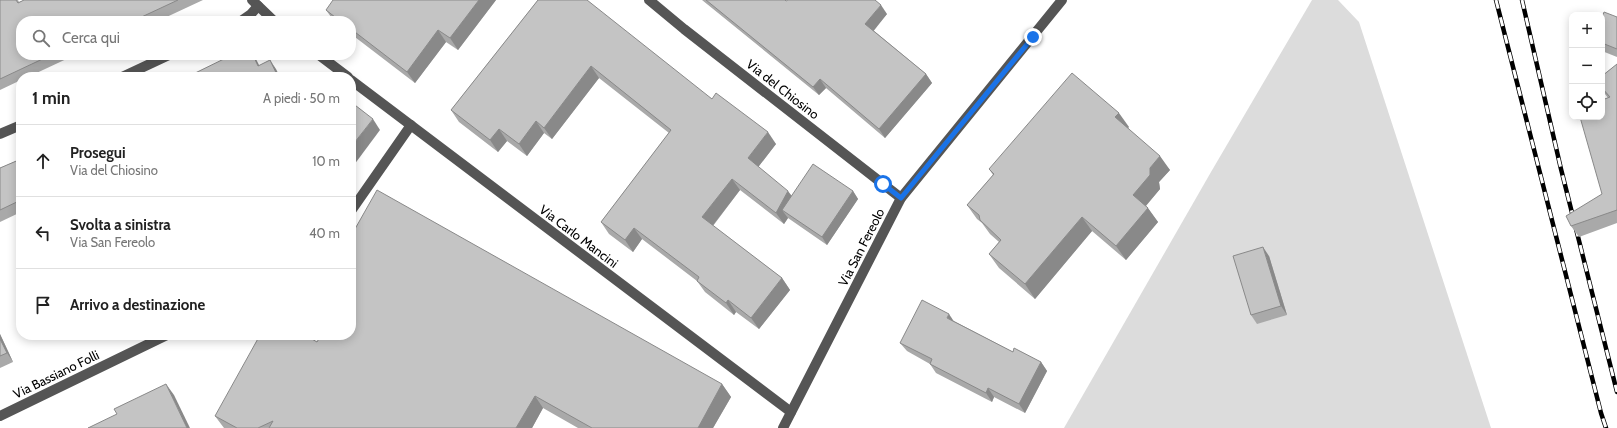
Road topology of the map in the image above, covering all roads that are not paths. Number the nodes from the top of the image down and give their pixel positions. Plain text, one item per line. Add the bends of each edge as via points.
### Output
1 (649, 0) edge
2 (1062, 0) edge
3 (255, 3) edge
4 (248, 16) edge
5 (269, 16) edge
6 (158, 60) edge
7 (326, 60) edge
8 (133, 72) edge
9 (341, 72) edge
10 (356, 84) edge
11 (411, 125) junction
12 (16, 127) edge
13 (0, 134) edge
14 (901, 198) junction
15 (356, 204) edge
16 (157, 340) edge
17 (791, 412) junction
18 (0, 416) edge
19 (783, 428) edge

1 - 14 street, Via del Chiosino
2 - 14 street, Via San Fereolo
3 - 4 street
3 - 5 street
6 - 8 street
7 - 9 street
10 - 11 street, Via Carlo Mancini
11 - 15 street
11 - 17 street, Via Carlo Mancini
12 - 13 street
14 - 17 street, Via San Fereolo
16 - 18 street, Via Bassiano Folli
17 - 19 street, Via San Fereolo

